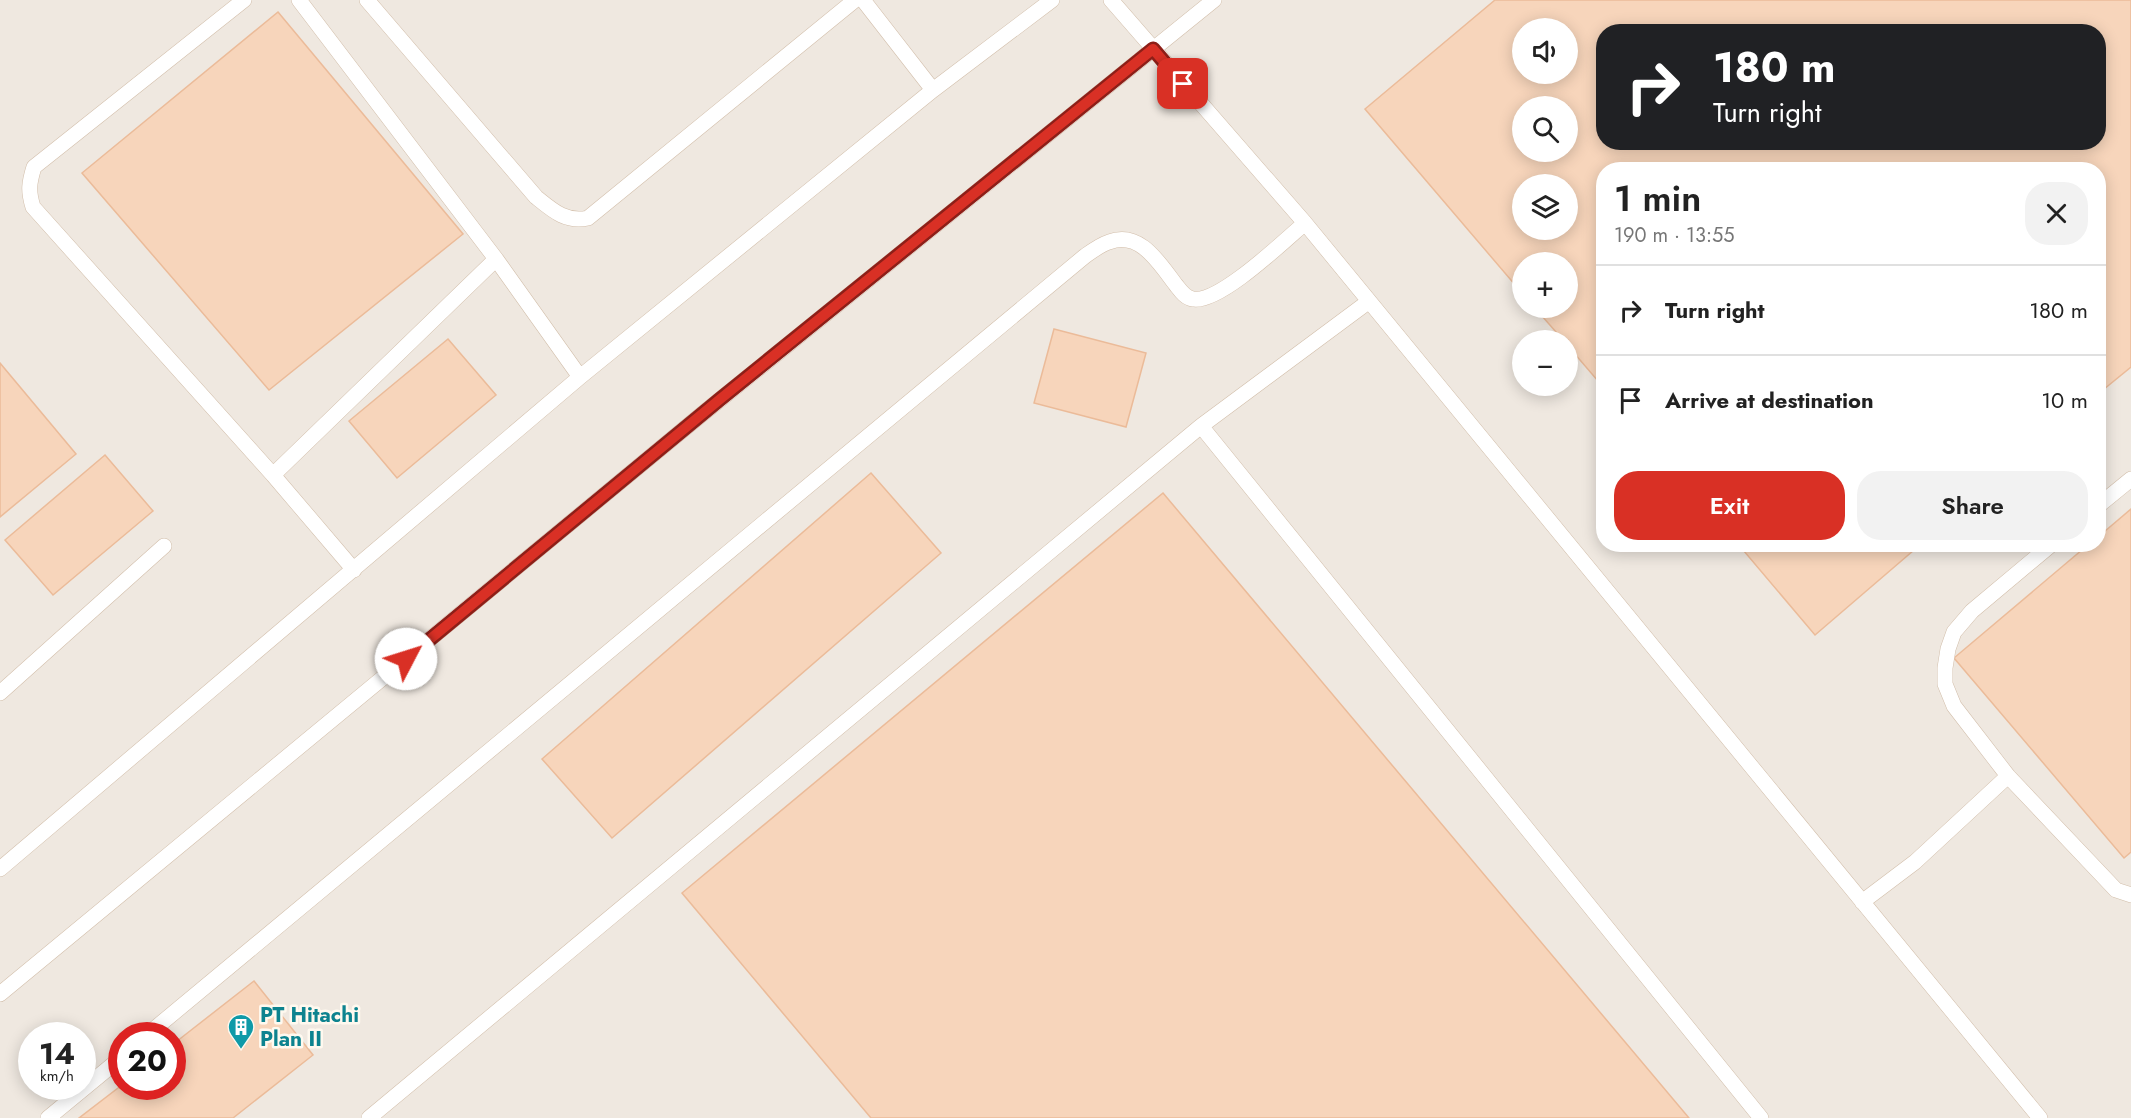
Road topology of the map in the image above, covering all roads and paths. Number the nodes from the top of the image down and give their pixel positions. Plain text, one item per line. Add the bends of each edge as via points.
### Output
1 (243, 0) edge
2 (299, 0) edge
3 (367, 0) edge
4 (855, 0) edge
5 (863, 0) edge
6 (1052, 0) edge
7 (1111, 0) edge
8 (1214, 0) edge
9 (1153, 49) junction
10 (933, 90) junction
11 (1305, 223) junction
12 (496, 259) junction
13 (1368, 302) junction
14 (580, 377) junction
15 (1201, 426) junction
16 (273, 475) junction
17 (2131, 478) edge
18 (2106, 499) edge
19 (164, 546) dead end
20 (2042, 552) edge
21 (354, 570) junction
22 (0, 693) edge
23 (2008, 776) junction
24 (0, 869) edge
25 (2131, 896) edge
26 (1862, 902) junction
27 (0, 994) edge
28 (163, 1022) edge
29 (108, 1068) edge
30 (48, 1118) edge
31 (369, 1118) edge
32 (1761, 1118) edge
33 (2040, 1118) edge

1 - 16 lane via 34,167 28,193 33,207
2 - 12 lane
3 - 4 lane via 536,197 556,214 576,221 588,218
5 - 10 lane
6 - 10 lane
7 - 9 lane
8 - 9 lane
9 - 11 lane
9 - 27 lane via 692,422
10 - 14 lane
11 - 13 lane
11 - 28 lane via 1230,286 1194,299 1184,294 1149,251 1132,240 1108,242 1085,256
12 - 14 lane
12 - 16 lane
13 - 15 lane
13 - 26 lane
14 - 21 lane
15 - 31 lane
15 - 32 lane
16 - 21 lane
17 - 18 lane
19 - 22 lane
20 - 23 lane via 1972,611 1954,632 1945,668 1945,684 1954,706
21 - 24 lane
23 - 25 lane via 2116,890
23 - 26 lane via 1915,862
26 - 33 lane
29 - 30 lane

